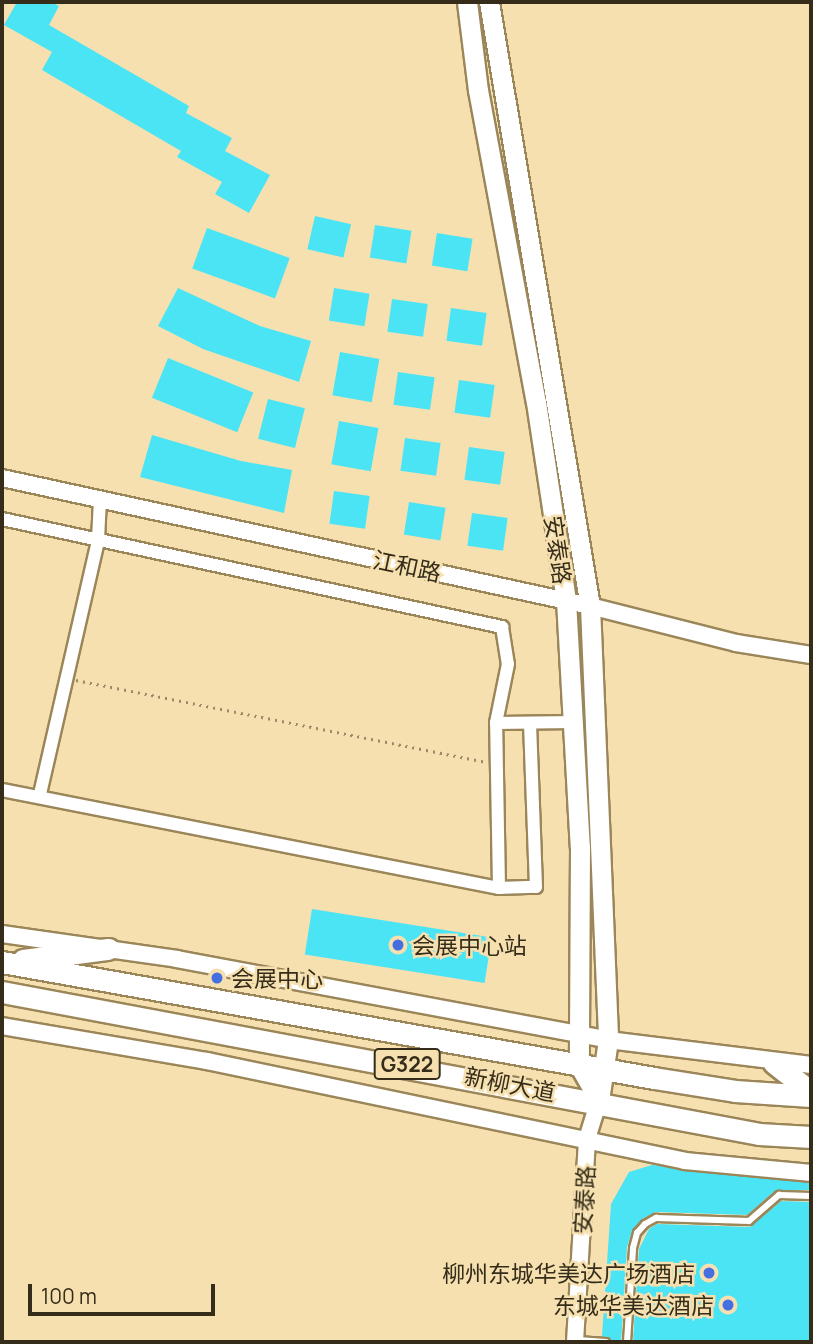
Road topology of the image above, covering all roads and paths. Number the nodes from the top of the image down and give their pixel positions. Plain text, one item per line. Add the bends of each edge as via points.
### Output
1 (467, 2) edge
2 (489, 2) edge
3 (2, 478) edge
4 (100, 499) junction
5 (2, 519) edge
6 (98, 540) junction
7 (566, 600) junction
8 (590, 606) junction
9 (811, 655) edge
10 (66, 678) junction
11 (574, 722) junction
12 (496, 723) junction
13 (530, 723) junction
14 (497, 764) junction
15 (2, 790) edge
16 (40, 794) junction
17 (499, 888) junction
18 (2, 934) edge
19 (108, 949) junction
20 (3, 962) edge
21 (2, 992) edge
22 (2, 1026) edge
23 (581, 1034) junction
24 (608, 1040) junction
25 (774, 1063) junction
26 (579, 1065) junction
27 (811, 1065) edge
28 (607, 1069) junction
29 (811, 1094) edge
30 (599, 1100) junction
31 (811, 1137) edge
32 (587, 1139) junction
33 (811, 1173) edge
34 (811, 1196) edge
35 (575, 1341) edge
36 (606, 1342) edge
37 (626, 1342) edge

1 - 7 main road, 安泰路 via 478,90 536,402
2 - 8 main road, 安泰路
3 - 4 street, 江和路
4 - 6 street
4 - 7 street, 江和路
5 - 6 street
6 - 10 street
6 - 12 street via 502,627 508,664
7 - 8 street, 江和路
7 - 11 main road, 安泰路
8 - 9 street, 江和路 via 736,643
8 - 24 main road, 安泰路
10 - 14 path
10 - 16 street
11 - 13 street
11 - 23 main road, 安泰路
12 - 13 street
12 - 14 street
13 - 17 street via 536,887
14 - 17 street
15 - 16 street
16 - 17 street
18 - 19 street
19 - 20 highway
19 - 23 street
20 - 26 highway, 新柳大道 / G322
21 - 30 highway, 新柳大道 / G322
22 - 32 street via 207,1061
23 - 24 street
23 - 26 main road, 安泰路
24 - 25 street
24 - 28 main road, 安泰路
25 - 27 street
25 - 29 highway
26 - 28 highway, 新柳大道 / G322
26 - 30 main road
28 - 29 highway, 新柳大道 / G322 via 735,1091
28 - 30 main road, 安泰路
30 - 31 highway, 新柳大道 / G322 via 759,1134
30 - 32 street, 安泰路
32 - 33 street via 685,1161
32 - 35 street, 安泰路
34 - 37 lane via 779,1195 749,1221 656,1218 645,1224 633,1248
35 - 36 lane

